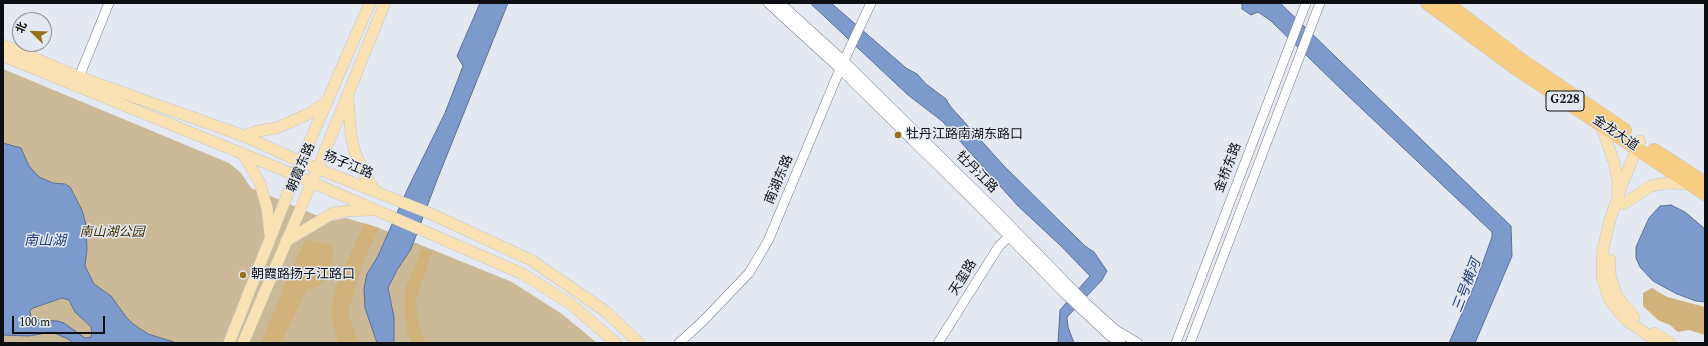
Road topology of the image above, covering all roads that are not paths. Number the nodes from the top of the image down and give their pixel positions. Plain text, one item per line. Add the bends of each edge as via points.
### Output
1 (109, 3) edge
2 (370, 3) edge
3 (385, 3) edge
4 (768, 3) edge
5 (780, 3) edge
6 (870, 3) edge
7 (1306, 3) edge
8 (1320, 3) edge
9 (1428, 3) edge
10 (1447, 3) edge
11 (3, 45) edge
12 (3, 56) edge
13 (842, 65) junction
14 (79, 76) junction
15 (348, 94) junction
16 (327, 102) junction
17 (1601, 125) junction
18 (244, 136) junction
19 (1641, 147) junction
20 (243, 154) junction
21 (301, 162) junction
22 (318, 168) junction
23 (295, 175) junction
24 (311, 182) junction
25 (1705, 183) edge
26 (1689, 184) junction
27 (375, 192) junction
28 (1705, 194) edge
29 (1619, 205) junction
30 (376, 210) junction
31 (1012, 234) junction
32 (270, 238) junction
33 (286, 241) junction
34 (1083, 306) junction
35 (229, 343) edge
36 (243, 343) edge
37 (616, 343) edge
38 (639, 343) edge
39 (679, 343) edge
40 (938, 343) edge
41 (1121, 343) edge
42 (1138, 343) edge
43 (1176, 343) edge
44 (1190, 343) edge
45 (1659, 343) edge
46 (1670, 343) edge

1 - 14 street
2 - 16 main road, 朝霞东路
3 - 15 main road, 朝霞东路
4 - 13 street, 牡丹江路
5 - 13 street, 牡丹江路
6 - 13 street, 南湖东路
7 - 43 street, 金桥东路
8 - 44 street, 金桥东路
9 - 17 highway, 金龙大道 / G228 via 1518,70
10 - 19 highway, 金龙大道 / G228
11 - 14 main road, 扬子江路
12 - 20 main road
13 - 31 street, 牡丹江路
13 - 39 street, 南湖东路 via 768,241 753,267 703,322
14 - 18 main road, 扬子江路
15 - 22 main road, 朝霞东路
15 - 27 main road via 355,153
16 - 18 main road via 277,128
16 - 21 main road, 朝霞东路
17 - 19 highway, 金龙大道 / G228
17 - 29 main road via 1614,162
18 - 21 main road, 扬子江路
19 - 25 highway, 金龙大道 / G228
19 - 26 highway, 金龙大道 / G228
19 - 29 main road
20 - 23 main road
20 - 32 main road via 260,183 267,208
21 - 22 main road, 扬子江路
21 - 23 main road, 朝霞东路
22 - 24 main road, 朝霞东路
22 - 27 main road, 扬子江路
23 - 24 main road
23 - 32 main road, 朝霞东路
24 - 30 main road
24 - 33 main road, 朝霞东路
26 - 28 highway, 金龙大道 / G228
26 - 29 main road via 1668,183 1650,186
27 - 38 main road, 扬子江路 via 531,260 605,311
29 - 45 main road via 1609,223 1602,254 1602,277 1609,299 1625,319
29 - 46 main road via 1610,253 1610,274 1616,295 1630,314 1648,330
30 - 33 main road via 333,213
30 - 37 main road via 523,274 572,305
31 - 34 street, 牡丹江路
31 - 40 street, 天玺路 via 999,246
32 - 35 main road, 朝霞东路
33 - 36 main road, 朝霞东路
34 - 41 street, 牡丹江路 via 1110,336
34 - 42 street, 牡丹江路

